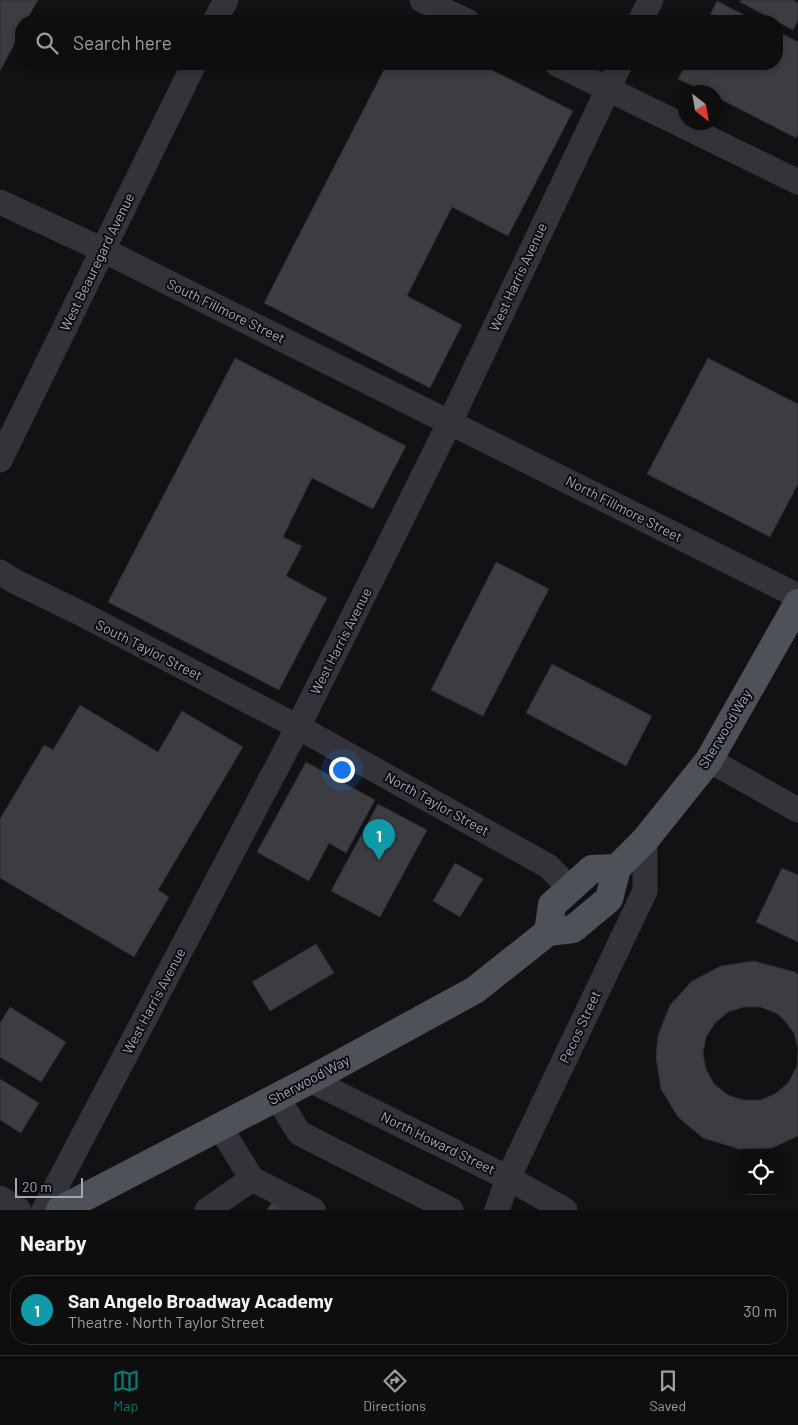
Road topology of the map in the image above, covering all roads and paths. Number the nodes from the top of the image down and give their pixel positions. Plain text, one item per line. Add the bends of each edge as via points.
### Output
1 (226, 0) edge
2 (651, 0) edge
3 (432, 2) edge
4 (218, 15) edge
5 (456, 15) edge
6 (643, 15) edge
7 (191, 70) edge
8 (570, 70) edge
9 (617, 70) edge
10 (608, 88) junction
11 (798, 182) edge
12 (0, 202) edge
13 (103, 250) junction
14 (450, 422) junction
15 (0, 460) edge
16 (0, 572) edge
17 (798, 596) edge
18 (798, 603) edge
19 (298, 727) junction
20 (710, 760) junction
21 (798, 810) edge
22 (645, 840) junction
23 (617, 868) junction
24 (570, 888) junction
25 (548, 932) junction
26 (310, 1080) junction
27 (277, 1097) junction
28 (220, 1127) junction
29 (508, 1178) junction
30 (252, 1179) junction
31 (0, 1198) edge
32 (443, 1208) edge
33 (20, 1210) edge
34 (44, 1210) edge
35 (60, 1210) edge
36 (207, 1210) edge
37 (313, 1210) edge
38 (497, 1210) edge
39 (565, 1210) edge

1 - 4 street
2 - 6 street
3 - 5 street
7 - 13 street, West Beauregard Avenue
8 - 10 street
9 - 10 street, West Harris Avenue
10 - 11 street
10 - 14 street, West Harris Avenue
12 - 13 street, South Fillmore Street
13 - 14 street, South Fillmore Street
13 - 15 street, West Beauregard Avenue
14 - 17 street, North Fillmore Street
14 - 19 street, West Harris Avenue
16 - 19 street, South Taylor Street
18 - 20 main road, Sherwood Way
19 - 24 street, North Taylor Street via 548,866
19 - 34 street, West Harris Avenue
20 - 21 street
20 - 22 main road, Sherwood Way
22 - 23 main road, Sherwood Way
22 - 29 street, Pecos Street via 645,891
23 - 24 main road via 592,869
23 - 25 main road via 609,899 573,929
24 - 25 main road via 552,905
25 - 26 main road, Sherwood Way via 475,990
26 - 27 main road, Sherwood Way
26 - 29 street, North Howard Street
27 - 28 main road, Sherwood Way
27 - 32 street via 299,1133
28 - 30 street
28 - 35 main road, Sherwood Way
29 - 38 street, Pecos Street
29 - 39 street, North Howard Street
30 - 36 street
30 - 37 street
31 - 33 street

